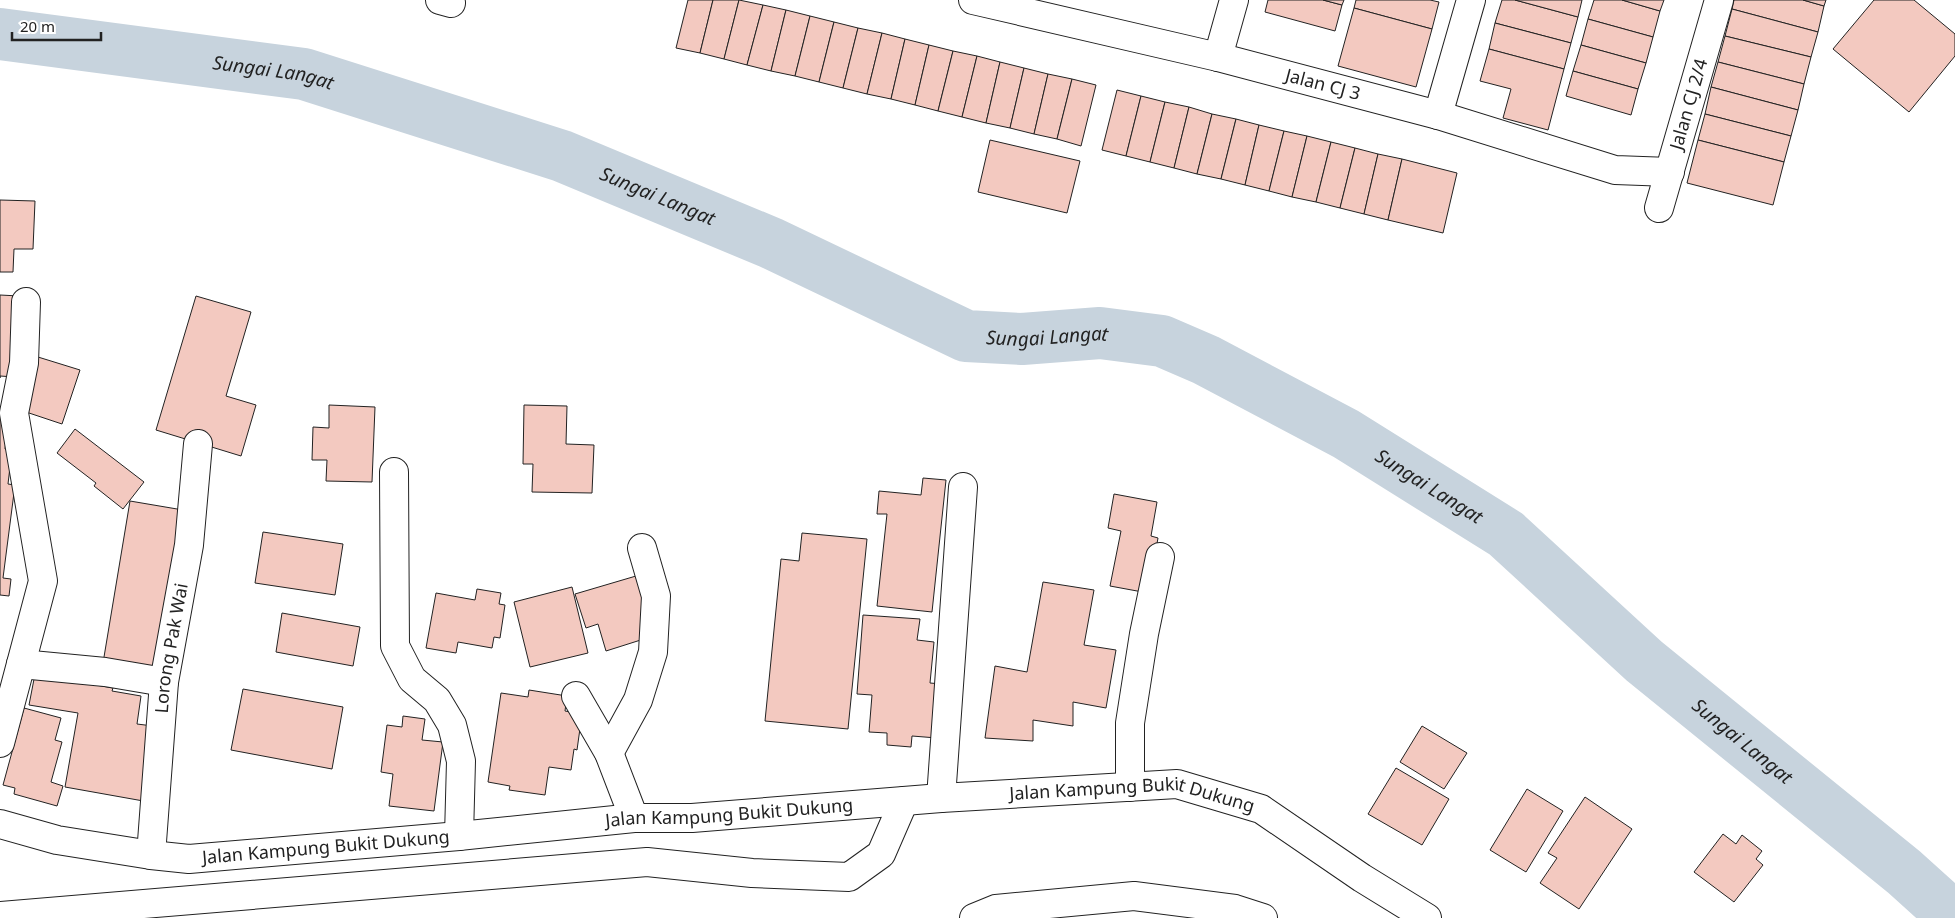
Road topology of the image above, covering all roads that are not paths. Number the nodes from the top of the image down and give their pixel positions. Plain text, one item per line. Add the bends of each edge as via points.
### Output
1 (973, 0) edge
2 (1234, 0) edge
3 (1471, 0) edge
4 (1719, 0) edge
5 (1004, 4) edge
6 (1218, 57) junction
7 (1438, 115) junction
8 (1670, 172) junction
9 (1659, 208) dead end
10 (26, 302) dead end
11 (198, 444) dead end
12 (394, 472) dead end
13 (963, 487) dead end
14 (642, 548) dead end
15 (1160, 557) dead end
16 (21, 664) junction
17 (164, 682) junction
18 (576, 696) dead end
19 (0, 743) edge
20 (609, 753) junction
21 (1130, 788) junction
22 (941, 798) junction
23 (904, 801) junction
24 (634, 818) junction
25 (0, 824) edge
26 (459, 836) junction
27 (151, 855) junction
28 (0, 916) edge
29 (974, 918) edge
30 (1263, 918) edge
31 (1427, 918) edge

1 - 5 main road, Jalan CJ 3
2 - 6 main road
3 - 7 main road
4 - 8 main road, Jalan CJ 2/4
5 - 6 main road, Jalan CJ 3
6 - 7 main road, Jalan CJ 3
7 - 8 main road, Jalan CJ 3 via 1616,170
8 - 9 main road, Jalan CJ 2/4
10 - 16 main road via 24,363 14,413 43,580
11 - 17 main road, Lorong Pak Wai via 189,545
12 - 26 main road via 395,646 412,679 437,700 452,726 461,761
13 - 22 main road
14 - 20 main road via 656,596 654,652 638,700
15 - 21 main road via 1130,724
16 - 17 main road via 105,672
16 - 19 main road
17 - 27 main road, Lorong Pak Wai
18 - 20 main road
20 - 24 main road
21 - 22 main road, Jalan Kampung Bukit Dukung
21 - 31 main road, Jalan Kampung Bukit Dukung via 1177,784 1261,809
22 - 23 main road, Jalan Kampung Bukit Dukung
23 - 24 main road, Jalan Kampung Bukit Dukung via 692,818
23 - 28 main road via 881,854 849,877 752,873 647,862
24 - 26 main road, Jalan Kampung Bukit Dukung
25 - 27 main road, Jalan Kampung Bukit Dukung via 56,840
26 - 27 main road, Jalan Kampung Bukit Dukung via 189,859
29 - 30 main road via 996,909 1134,896 1235,909

